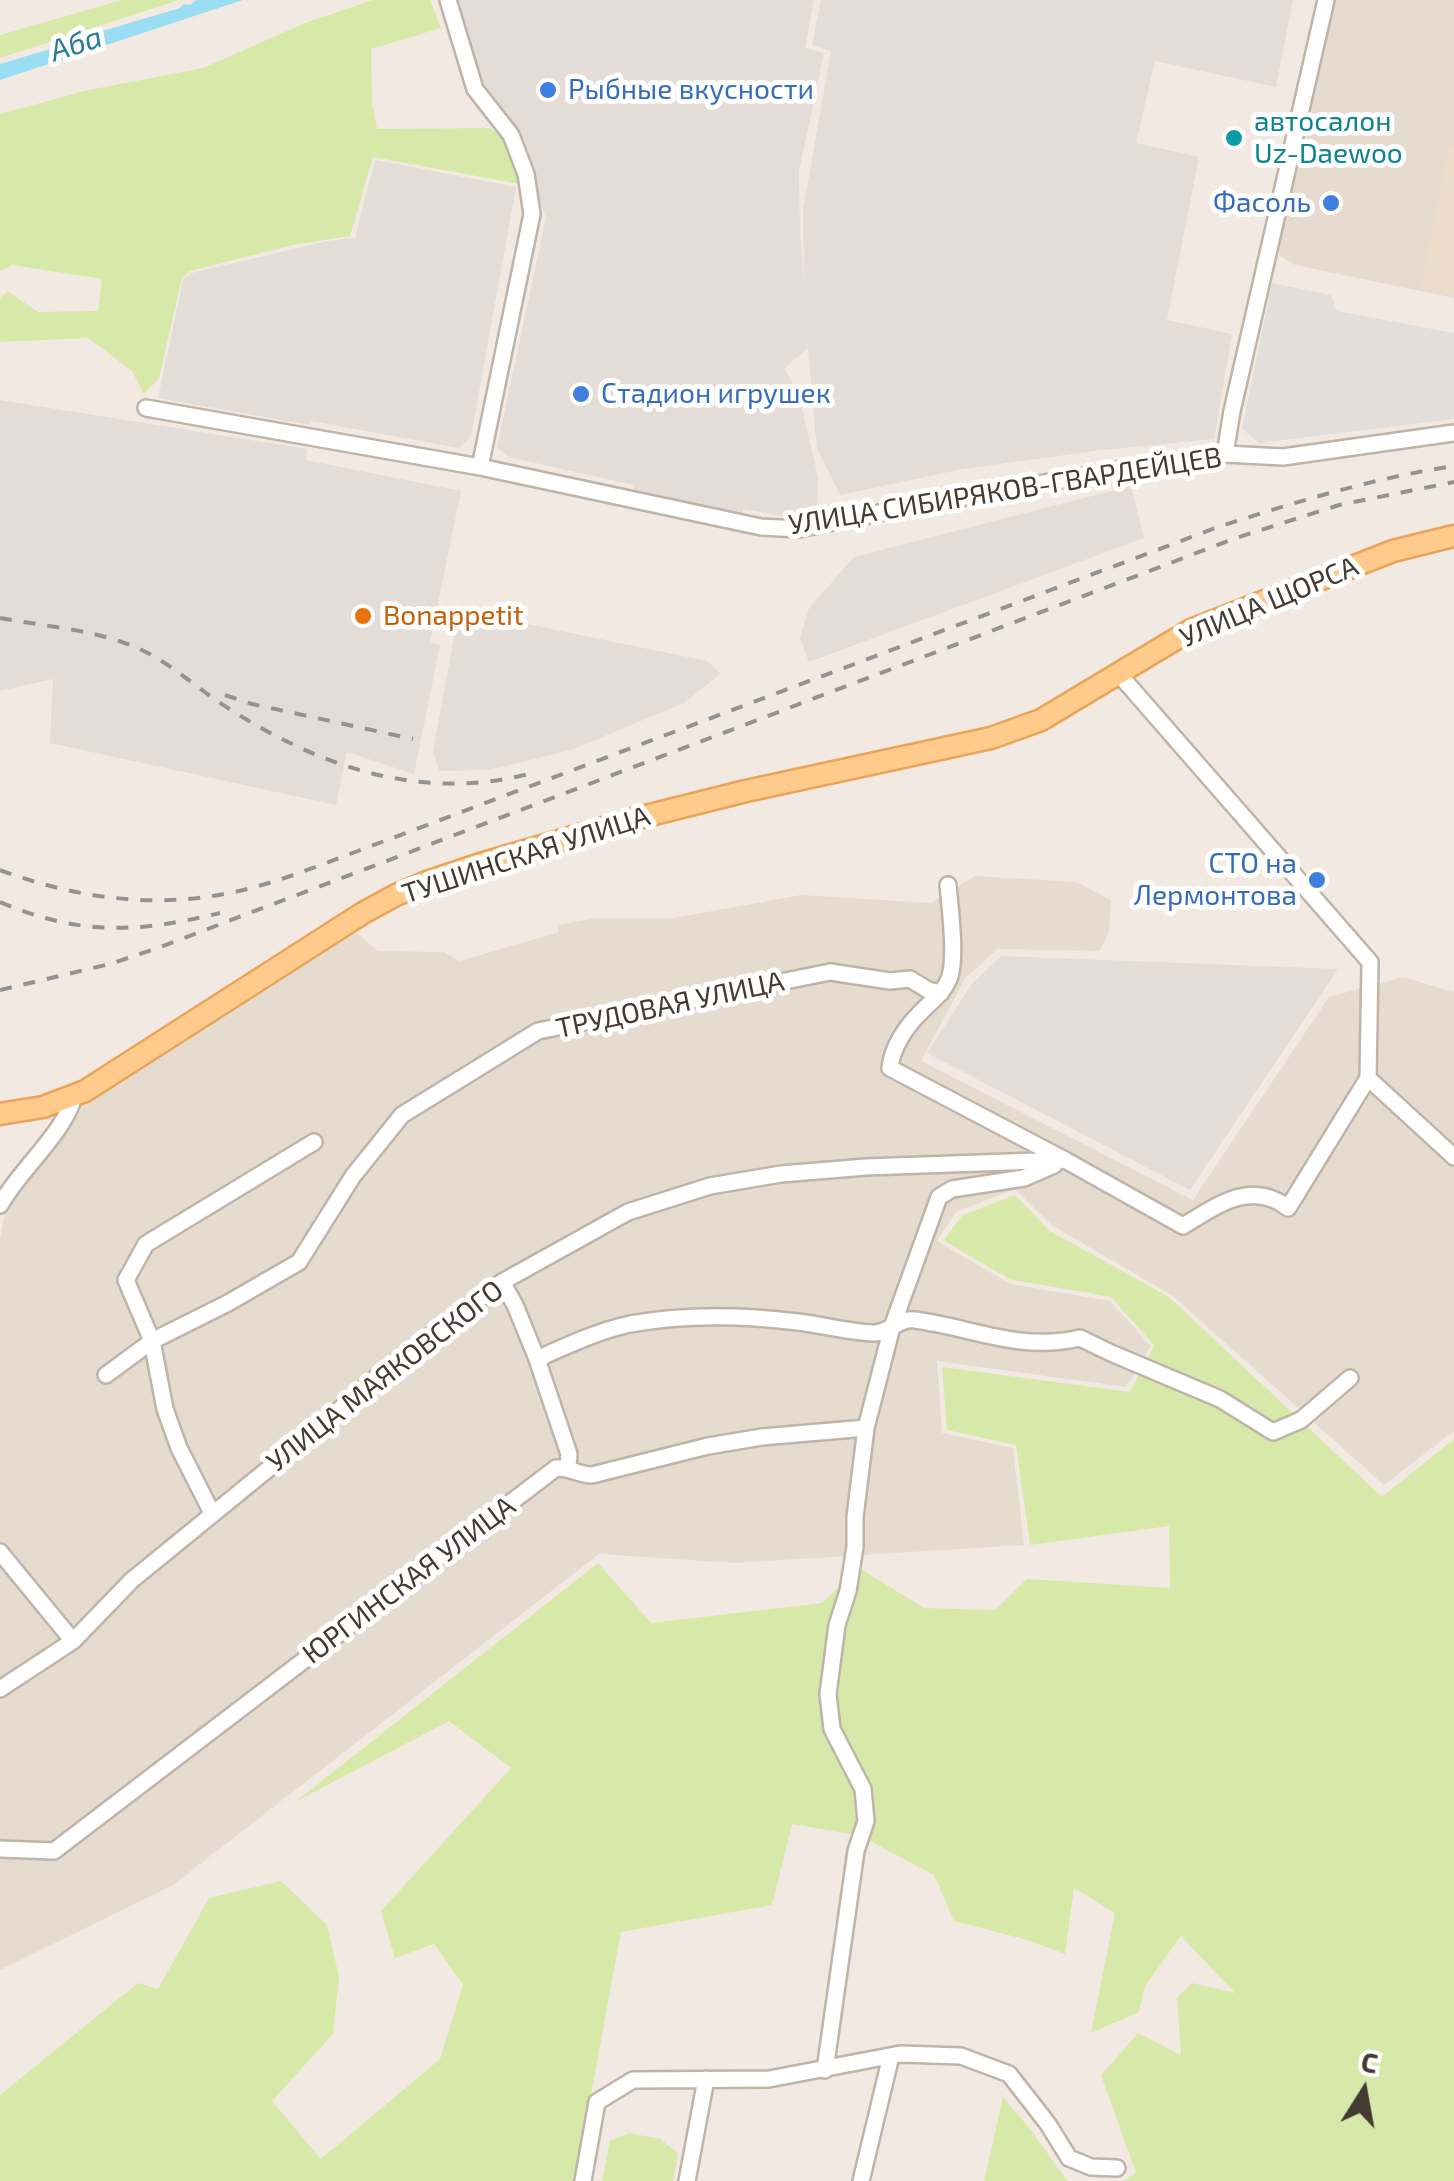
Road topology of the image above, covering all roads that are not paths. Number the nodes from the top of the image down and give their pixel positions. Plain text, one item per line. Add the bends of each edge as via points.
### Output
1 (448, 0) edge
2 (1326, 0) edge
3 (146, 408) dead end
4 (1454, 433) edge
5 (1225, 454) junction
6 (480, 467) junction
7 (1454, 536) edge
8 (1118, 673) junction
9 (1042, 720) joint
10 (948, 885) dead end
11 (940, 993) junction
12 (1368, 1078) junction
13 (74, 1096) junction
14 (0, 1114) edge
15 (314, 1142) dead end
16 (1454, 1157) edge
17 (1065, 1160) junction
18 (0, 1205) edge
19 (502, 1282) junction
20 (892, 1327) junction
21 (152, 1341) junction
22 (537, 1360) junction
23 (106, 1375) dead end
24 (1350, 1378) dead end
25 (866, 1428) junction
26 (568, 1467) junction
27 (212, 1513) junction
28 (0, 1552) edge
29 (72, 1641) junction
30 (0, 1688) edge
31 (0, 1849) edge
32 (891, 2056) junction
33 (825, 2070) junction
34 (706, 2079) junction
35 (1117, 2168) dead end
36 (583, 2181) edge
37 (687, 2181) edge
38 (861, 2181) edge

1 - 6 street via 475,89 511,135 532,214
2 - 5 street
3 - 6 street, УЛИЦА СИБИРЯКОВ-ГВАРДЕЙЦЕВ
4 - 5 street, УЛИЦА СИБИРЯКОВ-ГВАРДЕЙЦЕВ via 1283,458
5 - 6 street, УЛИЦА СИБИРЯКОВ-ГВАРДЕЙЦЕВ via 799,529
7 - 8 main road, УЛИЦА ЩОРСА via 1393,551 1244,608
8 - 9 main road, УЛИЦА ЩОРСА
8 - 12 street via 1370,962
9 - 13 main road, ТУШИНСКАЯ УЛИЦА via 991,738 634,819 429,881 363,913
10 - 11 street via 952,968
11 - 17 street via 898,1043 890,1068
11 - 21 street, ТРУДОВАЯ УЛИЦА via 910,979 830,972 538,1032 402,1115 353,1176 299,1262
12 - 16 street
12 - 17 street via 1288,1208 1276,1198 1244,1196 1183,1226
13 - 14 main road, ТУШИНСКАЯ УЛИЦА
13 - 18 street via 69,1114
15 - 21 street via 146,1244 126,1280
17 - 19 street, УЛИЦА МАЯКОВСКОГО via 866,1167 710,1186 628,1212
17 - 20 street via 1024,1178 939,1197
19 - 22 street
19 - 27 street, УЛИЦА МАЯКОВСКОГО
20 - 22 street via 879,1334 714,1315 628,1324
20 - 24 street via 908,1318 1010,1342 1080,1338 1220,1399 1273,1432 1301,1420
20 - 25 street
21 - 23 street, ТРУДОВАЯ УЛИЦА
21 - 27 street via 165,1409
22 - 26 street
25 - 26 street via 708,1446 592,1474
25 - 33 street via 855,1547 828,1694 832,1729 863,1789 866,1821
26 - 31 street, ЮРГИНСКАЯ УЛИЦА via 556,1468 54,1851
27 - 29 street, УЛИЦА МАЯКОВСКОГО
28 - 29 street
29 - 30 street, УЛИЦА МАЯКОВСКОГО
32 - 33 street
32 - 35 street via 961,2056 1009,2074 1069,2158
32 - 38 street
33 - 34 street
34 - 36 street via 633,2080 597,2102
34 - 37 street

